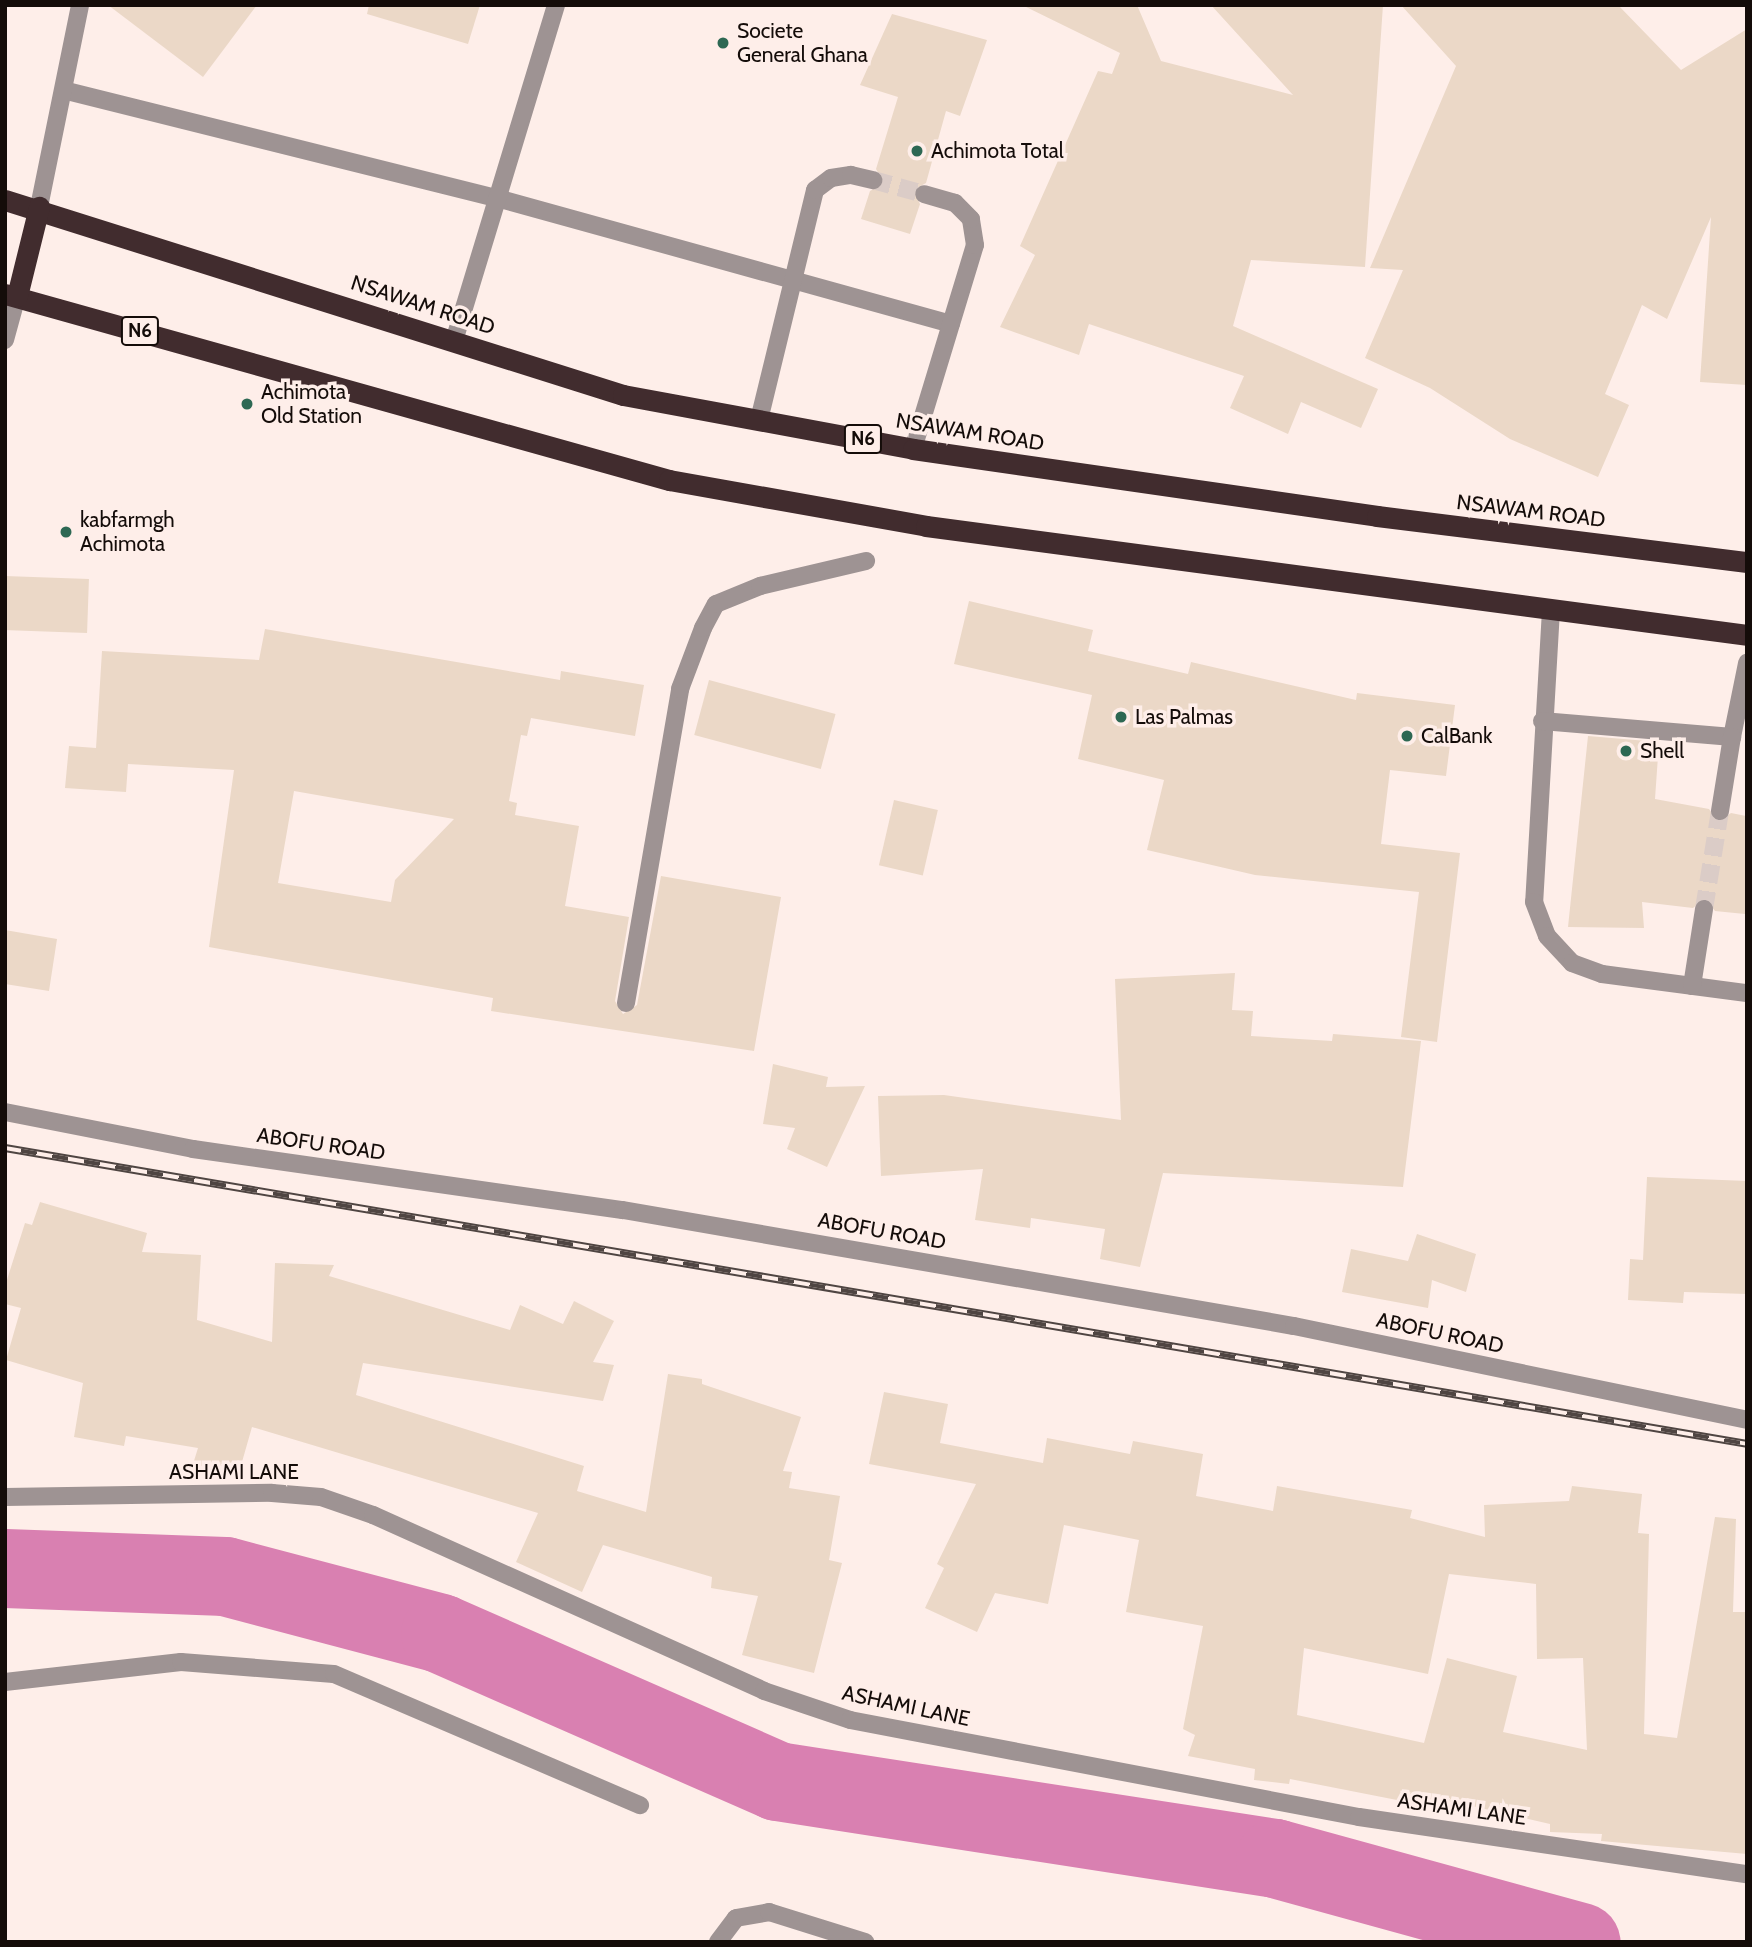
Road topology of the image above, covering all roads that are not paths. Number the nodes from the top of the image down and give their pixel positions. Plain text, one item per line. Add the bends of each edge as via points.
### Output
1 (80, 5) edge
2 (556, 5) edge
3 (66, 91) junction
4 (873, 180) tunnel mouth
5 (923, 194) tunnel mouth
6 (498, 198) junction
7 (5, 200) edge
8 (39, 207) junction
9 (790, 279) junction
10 (11, 295) edge
11 (951, 324) junction
12 (5, 340) edge
13 (454, 341) junction
14 (759, 420) junction
15 (913, 449) junction
16 (866, 561) dead end
17 (1747, 562) edge
18 (1551, 610) junction
19 (1747, 635) edge
20 (1747, 663) edge
21 (1542, 721) junction
22 (1732, 737) junction
23 (1720, 811) tunnel mouth
24 (1703, 909) tunnel mouth
25 (1692, 986) junction
26 (1747, 993) edge
27 (626, 1003) dead end
28 (5, 1112) edge
29 (1747, 1420) edge
30 (5, 1497) edge
31 (5, 1682) edge
32 (640, 1805) dead end
33 (1747, 1874) edge
34 (718, 1942) edge
35 (865, 1942) edge

1 - 3 street
2 - 6 street
3 - 6 street
3 - 8 street
4 - 9 street via 851,175 831,178 815,190
5 - 11 street via 955,203 971,219 975,245
6 - 9 street
6 - 13 street
7 - 8 highway, NSAWAM ROAD / N6
8 - 10 highway
8 - 13 highway, NSAWAM ROAD / N6
9 - 11 street
9 - 14 street
10 - 12 street
10 - 18 highway, N6 via 669,480 926,526
11 - 15 street
13 - 14 highway, NSAWAM ROAD / N6 via 623,395
14 - 15 highway, NSAWAM ROAD / N6
15 - 17 highway, NSAWAM ROAD / N6 via 1377,516
16 - 27 street via 760,586 716,604 680,689
18 - 19 highway, N6
18 - 21 street
20 - 22 street
21 - 22 street
21 - 25 street via 1534,902 1547,936 1572,962 1602,974
22 - 23 street
24 - 25 street
25 - 26 street
28 - 29 street, ABOFU ROAD via 193,1149 623,1210 1281,1324
30 - 33 street, ASHAMI LANE via 272,1493 321,1497 373,1515 764,1691 850,1720 1359,1817
31 - 32 street via 181,1662 334,1674
34 - 35 street via 736,1919 769,1912

